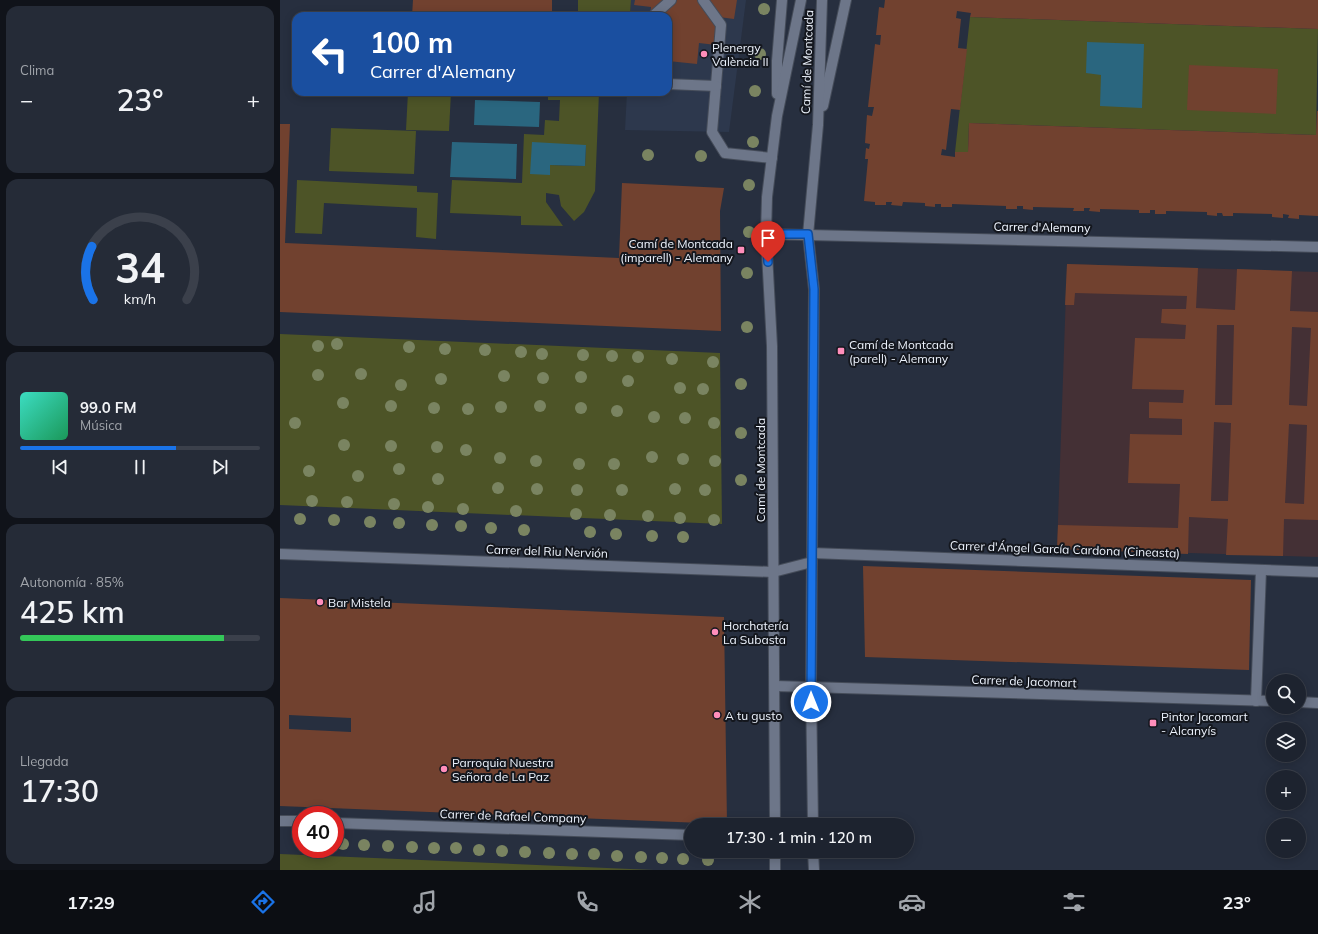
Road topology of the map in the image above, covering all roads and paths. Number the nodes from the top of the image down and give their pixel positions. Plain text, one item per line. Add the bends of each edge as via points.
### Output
1 (671, 0) edge
2 (703, 0) edge
3 (782, 0) edge
4 (801, 0) edge
5 (822, 0) edge
6 (846, 0) edge
7 (658, 12) edge
8 (672, 84) edge
9 (716, 86) junction
10 (777, 116) junction
11 (818, 125) junction
12 (772, 158) junction
13 (766, 234) junction
14 (808, 234) junction
15 (1318, 247) edge
16 (280, 554) edge
17 (812, 557) junction
18 (1261, 570) junction
19 (773, 572) junction
20 (1318, 572) edge
21 (775, 686) junction
22 (811, 687) junction
23 (1256, 701) junction
24 (1266, 701) edge
25 (1306, 702) edge
26 (1318, 703) edge
27 (775, 818) edge
28 (813, 818) edge
29 (280, 821) edge
30 (292, 821) edge
31 (344, 823) edge
32 (684, 836) edge
33 (775, 858) edge
34 (813, 858) edge
35 (776, 870) edge
36 (814, 870) edge

1 - 7 street
2 - 9 street via 722,25
3 - 10 street, Camí de Montcada via 777,61
4 - 10 street, Camí de Montcada
5 - 11 street, Camí de Montcada
6 - 11 street, Camí de Montcada
8 - 9 street
9 - 12 street via 712,132 725,152
10 - 12 street, Camí de Montcada
11 - 14 street, Camí de Montcada
12 - 13 street, Camí de Montcada
13 - 14 street, Carrer d'Alemany
13 - 19 street, Camí de Montcada via 772,346
14 - 15 street, Carrer d'Alemany
14 - 17 street, Camí de Montcada via 814,289
16 - 19 street, Carrer del Riu Nervión
17 - 18 street, Carrer d'Ángel García Cardona (Cineasta)
17 - 19 street, Carrer del Riu Nervión
17 - 22 street, Camí de Montcada
18 - 20 street, Carrer d'Ángel García Cardona (Cineasta)
18 - 23 street
19 - 21 street, Camí de Montcada
21 - 22 street, Carrer de Jacomart
21 - 27 street, Camí de Montcada
22 - 23 street, Carrer de Jacomart
22 - 28 street, Camí de Montcada
23 - 24 street, Carrer de Jacomart
25 - 26 street
29 - 30 street
31 - 32 street, Carrer de Rafael Company
33 - 35 street
34 - 36 street

